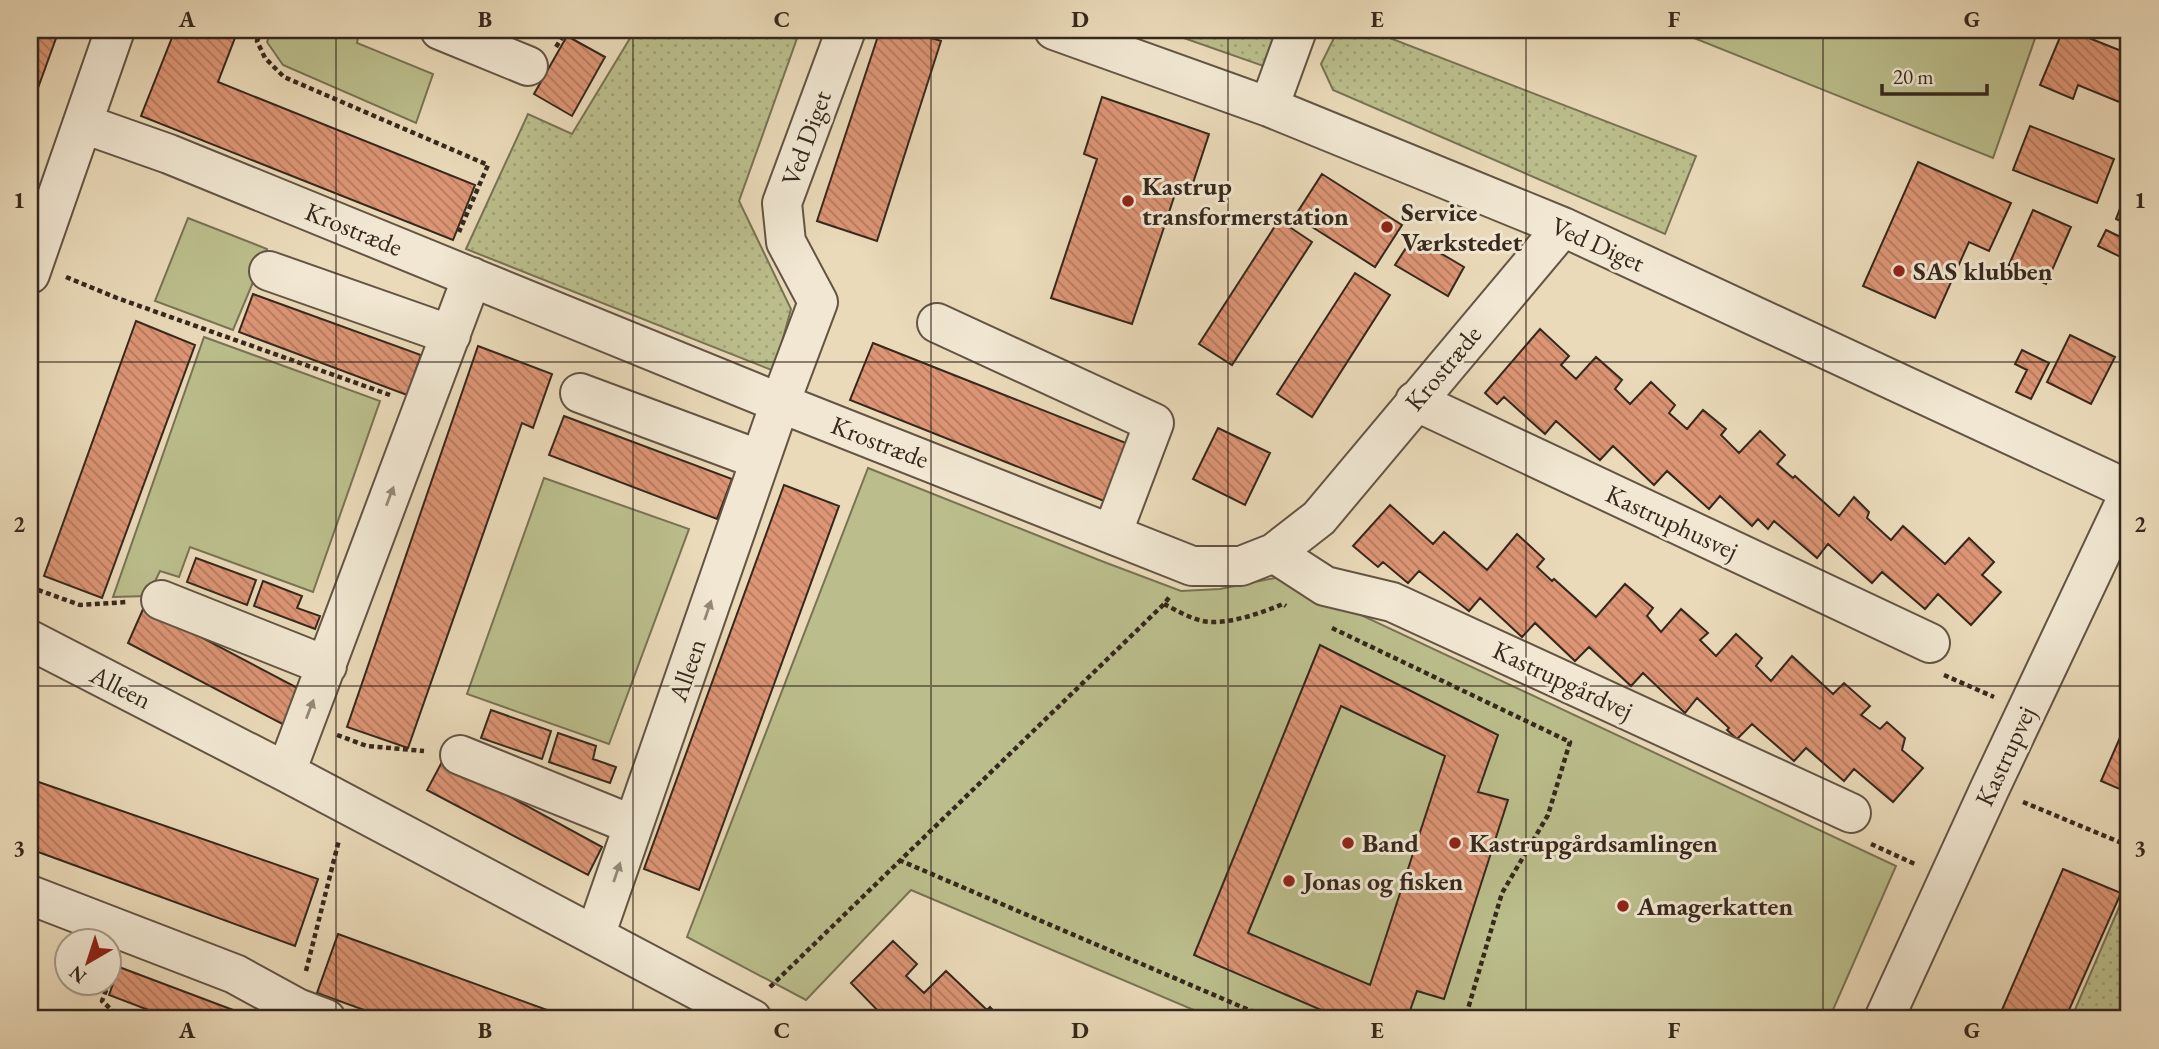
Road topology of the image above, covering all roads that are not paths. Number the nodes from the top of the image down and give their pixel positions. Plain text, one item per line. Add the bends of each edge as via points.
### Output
1 (116, 30) edge
2 (440, 30) edge
3 (846, 30) edge
4 (1054, 30) edge
5 (1297, 30) edge
6 (528, 66) dead end
7 (1269, 107) junction
8 (84, 124) junction
9 (1563, 227) junction
10 (32, 269) edge
11 (269, 271) dead end
12 (458, 272) junction
13 (937, 323) dead end
14 (451, 335) junction
15 (580, 393) dead end
16 (1415, 401) junction
17 (780, 403) junction
18 (760, 460) junction
19 (2129, 492) edge
20 (1112, 534) junction
21 (1274, 553) junction
22 (161, 600) road end
23 (30, 640) edge
24 (1930, 643) road end
25 (327, 666) junction
26 (460, 755) road end
27 (286, 772) junction
28 (1851, 813) road end
29 (633, 825) junction
30 (30, 895) edge
31 (594, 936) junction
32 (312, 1014) edge
33 (748, 1018) edge
34 (1884, 1019) edge

1 - 8 street
2 - 6 street
3 - 17 street, Ved Diget via 782,203 786,242 818,302
4 - 7 street, Ved Diget
5 - 7 street
7 - 9 street, Ved Diget
8 - 10 street
8 - 12 street, Krostræde
9 - 16 street, Krostræde
9 - 19 street, Ved Diget
11 - 14 street
12 - 14 street
12 - 17 street, Krostræde
13 - 20 street via 1154,423
25 -> 14 street
15 - 18 street
16 - 21 street, Krostræde via 1319,518
16 - 24 street, Kastruphusvej
17 - 18 street, Alleen
17 - 20 street, Krostræde
29 -> 18 street, Alleen
19 - 34 street, Kastrupvej
20 - 21 street, Krostræde via 1192,566 1241,566
21 - 28 street, Kastrupgårdvej via 1325,586 1392,602
22 - 25 street
23 - 27 street, Alleen
27 -> 25 street
26 - 29 street
27 - 31 street, Alleen
31 -> 29 street, Alleen
30 - 32 street via 235,974
31 - 33 street, Alleen

